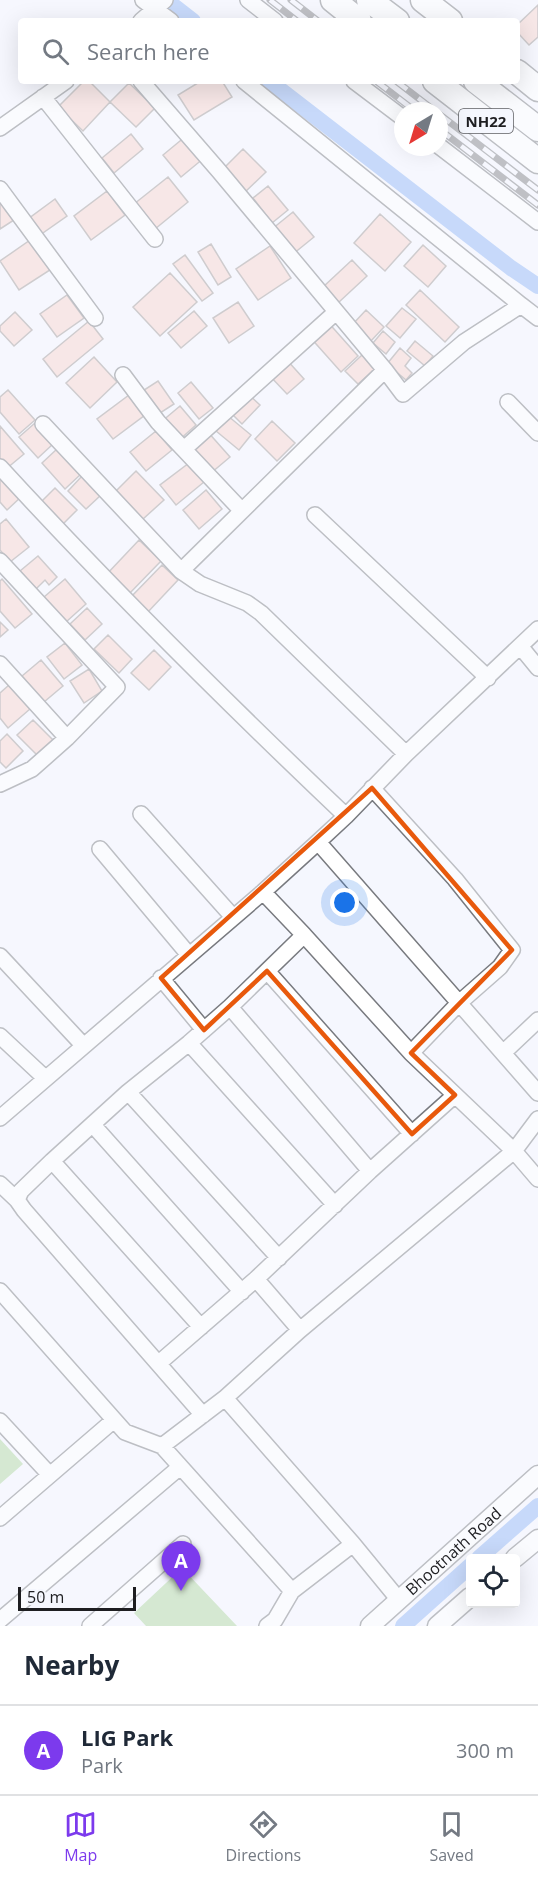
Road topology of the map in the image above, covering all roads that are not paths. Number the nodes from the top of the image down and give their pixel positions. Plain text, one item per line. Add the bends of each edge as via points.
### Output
1 (248, 0) edge
2 (333, 0) edge
3 (369, 0) edge
4 (423, 0) edge
5 (156, 3) edge
6 (144, 18) edge
7 (168, 18) edge
8 (271, 18) edge
9 (355, 18) edge
10 (393, 18) edge
11 (446, 18) edge
12 (520, 74) edge
13 (62, 84) edge
14 (144, 84) edge
15 (248, 84) edge
16 (358, 84) edge
17 (439, 84) edge
18 (480, 84) edge
19 (538, 89) edge
20 (43, 97) junction
21 (394, 111) edge
22 (0, 128) edge
23 (538, 129) edge
24 (448, 153) edge
25 (538, 161) edge
26 (0, 189) edge
27 (538, 222) edge
28 (155, 239) dead end
29 (521, 305) junction
30 (336, 312) junction
31 (95, 318) dead end
32 (538, 318) edge
33 (385, 370) junction
34 (123, 375) dead end
35 (508, 402) dead end
36 (43, 424) dead end
37 (538, 433) edge
38 (184, 449) junction
39 (0, 467) edge
40 (242, 511) junction
41 (315, 515) dead end
42 (0, 561) edge
43 (181, 571) junction
44 (538, 629) edge
45 (520, 646) junction
46 (0, 664) edge
47 (538, 668) edge
48 (488, 678) junction
49 (67, 738) junction
50 (406, 754) junction
51 (2, 781) edge
52 (372, 788) junction
53 (141, 814) dead end
54 (346, 816) junction
55 (318, 842) junction
56 (100, 849) dead end
57 (263, 892) junction
58 (232, 917) junction
59 (304, 935) junction
60 (189, 955) junction
61 (0, 956) edge
62 (267, 971) junction
63 (161, 978) junction
64 (459, 1003) junction
65 (230, 1007) junction
66 (538, 1020) edge
67 (204, 1030) junction
68 (0, 1036) edge
69 (189, 1043) junction
70 (83, 1045) junction
71 (411, 1053) junction
72 (503, 1053) junction
73 (45, 1078) junction
74 (128, 1092) junction
75 (538, 1093) edge
76 (455, 1095) junction
77 (0, 1118) edge
78 (538, 1119) edge
79 (93, 1125) junction
80 (412, 1134) junction
81 (514, 1151) junction
82 (52, 1161) junction
83 (370, 1171) junction
84 (538, 1179) edge
85 (0, 1184) edge
86 (17, 1200) junction
87 (335, 1205) junction
88 (279, 1258) junction
89 (256, 1280) junction
90 (0, 1291) edge
91 (242, 1292) junction
92 (201, 1327) junction
93 (300, 1330) junction
94 (159, 1363) junction
95 (225, 1398) junction
96 (203, 1414) junction
97 (0, 1420) edge
98 (114, 1420) junction
99 (162, 1446) junction
100 (180, 1467) junction
101 (50, 1475) junction
102 (538, 1475) edge
103 (0, 1518) edge
104 (538, 1539) edge
105 (183, 1544) dead end
106 (353, 1544) junction
107 (520, 1554) edge
108 (292, 1592) junction
109 (399, 1600) junction
110 (466, 1602) edge
111 (0, 1620) edge
112 (441, 1625) edge
113 (90, 1626) edge
114 (267, 1626) edge
115 (370, 1626) edge

1 - 8 street
2 - 9 highway
3 - 10 highway
4 - 11 highway
5 - 6 street
5 - 7 street
12 - 19 highway
13 - 20 street
14 - 30 street
15 - 29 street
16 - 21 street
17 - 25 highway, NH22
18 - 23 highway
20 - 22 street
20 - 28 street
24 - 27 street
26 - 31 street
29 - 32 street
29 - 33 street via 464,342 403,394
30 - 33 street
30 - 38 street
33 - 40 street
34 - 38 street
35 - 37 street
36 - 43 street
38 - 40 street
39 - 54 street via 169,646
40 - 43 street
41 - 48 street
42 - 49 street via 117,687
43 - 50 street via 261,613
44 - 45 street
45 - 47 street
45 - 48 street
46 - 49 street
48 - 50 street
49 - 51 street via 32,769
50 - 52 street
52 - 54 street
52 - 64 street via 455,879 512,950 500,967
53 - 58 street
54 - 55 street
55 - 57 street
55 - 64 street
56 - 60 street
57 - 58 street
57 - 59 street
58 - 60 street
59 - 62 street
59 - 71 street
60 - 63 street
61 - 70 street
62 - 65 street
62 - 80 street
63 - 67 street
63 - 70 street
64 - 71 street
64 - 72 street
65 - 67 street
65 - 83 street
66 - 72 street
67 - 69 street
68 - 73 street
69 - 74 street
69 - 87 street
70 - 73 street
71 - 76 street
72 - 75 street
73 - 77 street
74 - 79 street
74 - 88 street
76 - 80 street
76 - 81 street
78 - 81 street
79 - 82 street
79 - 91 street
80 - 83 street
81 - 84 street
81 - 93 street
82 - 86 street via 21,1191
82 - 92 street
83 - 87 street
85 - 86 street
86 - 94 street
87 - 88 street
88 - 89 street
89 - 91 street
89 - 93 street
90 - 98 street
91 - 92 street
92 - 94 street
93 - 95 street
94 - 96 street
95 - 96 street
95 - 106 street
96 - 99 street
97 - 101 street
98 - 99 street via 125,1432
98 - 101 street
99 - 100 street
100 - 108 street
100 - 111 street
101 - 103 street
102 - 109 street, Bhootnath Road
104 - 107 street
105 - 113 street
106 - 108 street
106 - 109 street
108 - 114 street
109 - 115 street, Bhootnath Road
110 - 112 street

